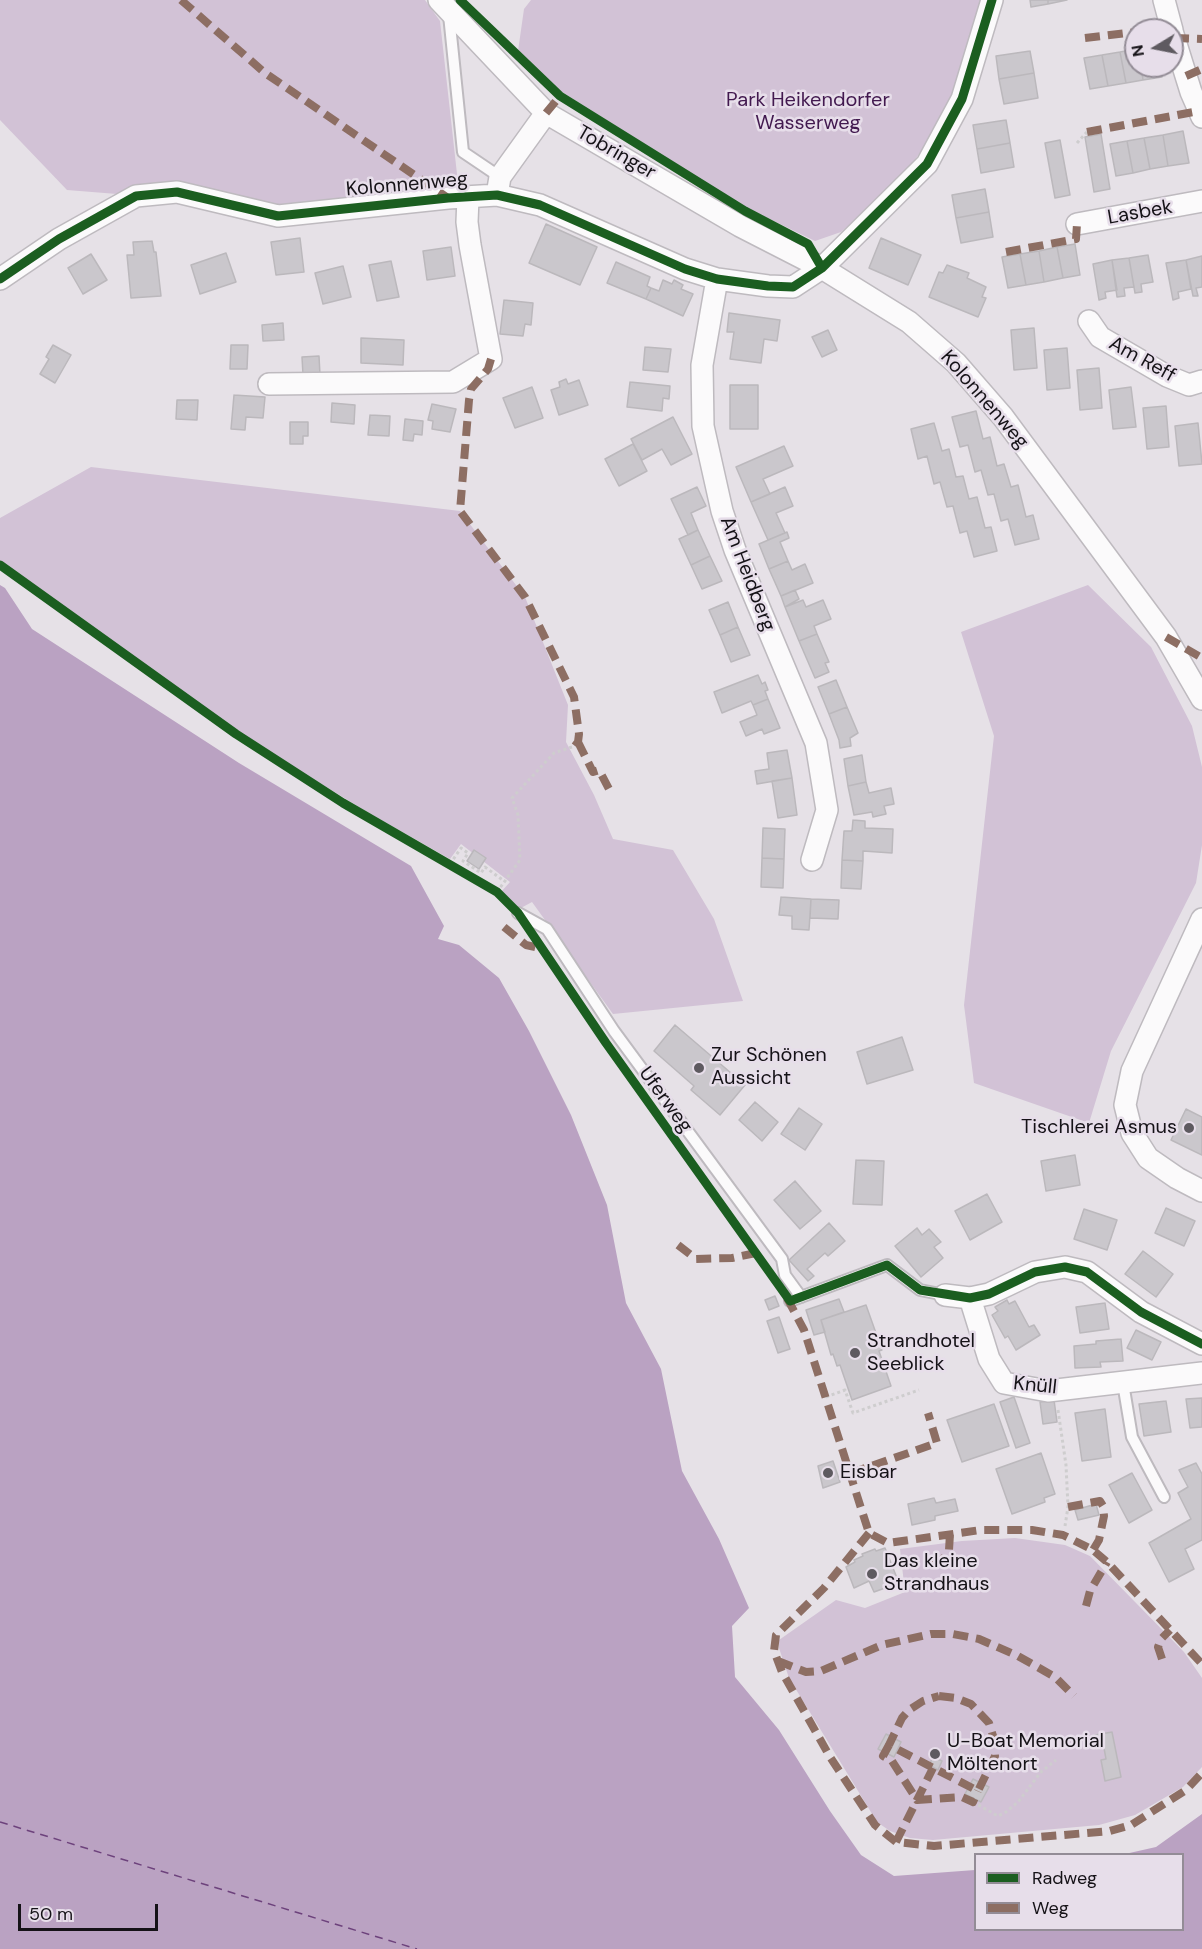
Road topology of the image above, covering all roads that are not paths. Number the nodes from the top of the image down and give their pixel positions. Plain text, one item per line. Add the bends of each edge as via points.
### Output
1 (992, 0) edge
2 (1164, 0) edge
3 (444, 6) edge
4 (1169, 18) edge
5 (1184, 70) edge
6 (546, 113) junction
7 (1202, 117) edge
8 (499, 186) junction
9 (468, 198) junction
10 (1202, 201) edge
11 (1077, 224) dead end
12 (822, 268) junction
13 (0, 279) edge
14 (717, 279) junction
15 (1089, 321) dead end
16 (1202, 381) edge
17 (269, 384) dead end
18 (1202, 699) edge
19 (812, 860) dead end
20 (518, 913) dead end
21 (1202, 919) edge
22 (1202, 1191) edge
23 (945, 1295) joint
24 (801, 1297) junction
25 (970, 1298) junction
26 (790, 1301) dead end
27 (1202, 1344) edge
28 (1202, 1373) edge
29 (1123, 1383) junction
30 (1164, 1497) dead end

1 - 12 street via 962,99 927,164
2 - 4 street
3 - 6 street, Tobringer
3 - 8 lane via 463,152
5 - 7 street
6 - 8 street
6 - 12 street, Tobringer via 740,226
8 - 9 street, Kolonnenweg
8 - 14 street, Kolonnenweg via 685,269
9 - 13 street, Kolonnenweg via 278,216 177,192 136,196 59,239
9 - 17 street, Kolonnenweg via 470,245 491,359 453,382
10 - 11 street, Lasbek
12 - 14 street, Kolonnenweg via 793,287
12 - 18 street, Kolonnenweg via 909,322 956,363 1003,417 1166,637
14 - 19 street, Am Heidberg via 702,365 703,426 735,550 816,743 827,810
15 - 16 street, Am Reff via 1100,337 1167,376 1189,385
20 - 24 lane, Uferweg via 547,929 614,1031 782,1259 785,1275
21 - 22 street via 1132,1071 1125,1105 1132,1133 1149,1158
23 - 24 lane via 920,1290 887,1265
23 - 25 street
24 - 26 lane
25 - 27 street via 989,1294 1035,1272 1065,1267 1087,1272 1141,1312
25 - 29 street, Knüll via 989,1359 1004,1383 1048,1391
28 - 29 street, Knüll
29 - 30 lane via 1132,1437

